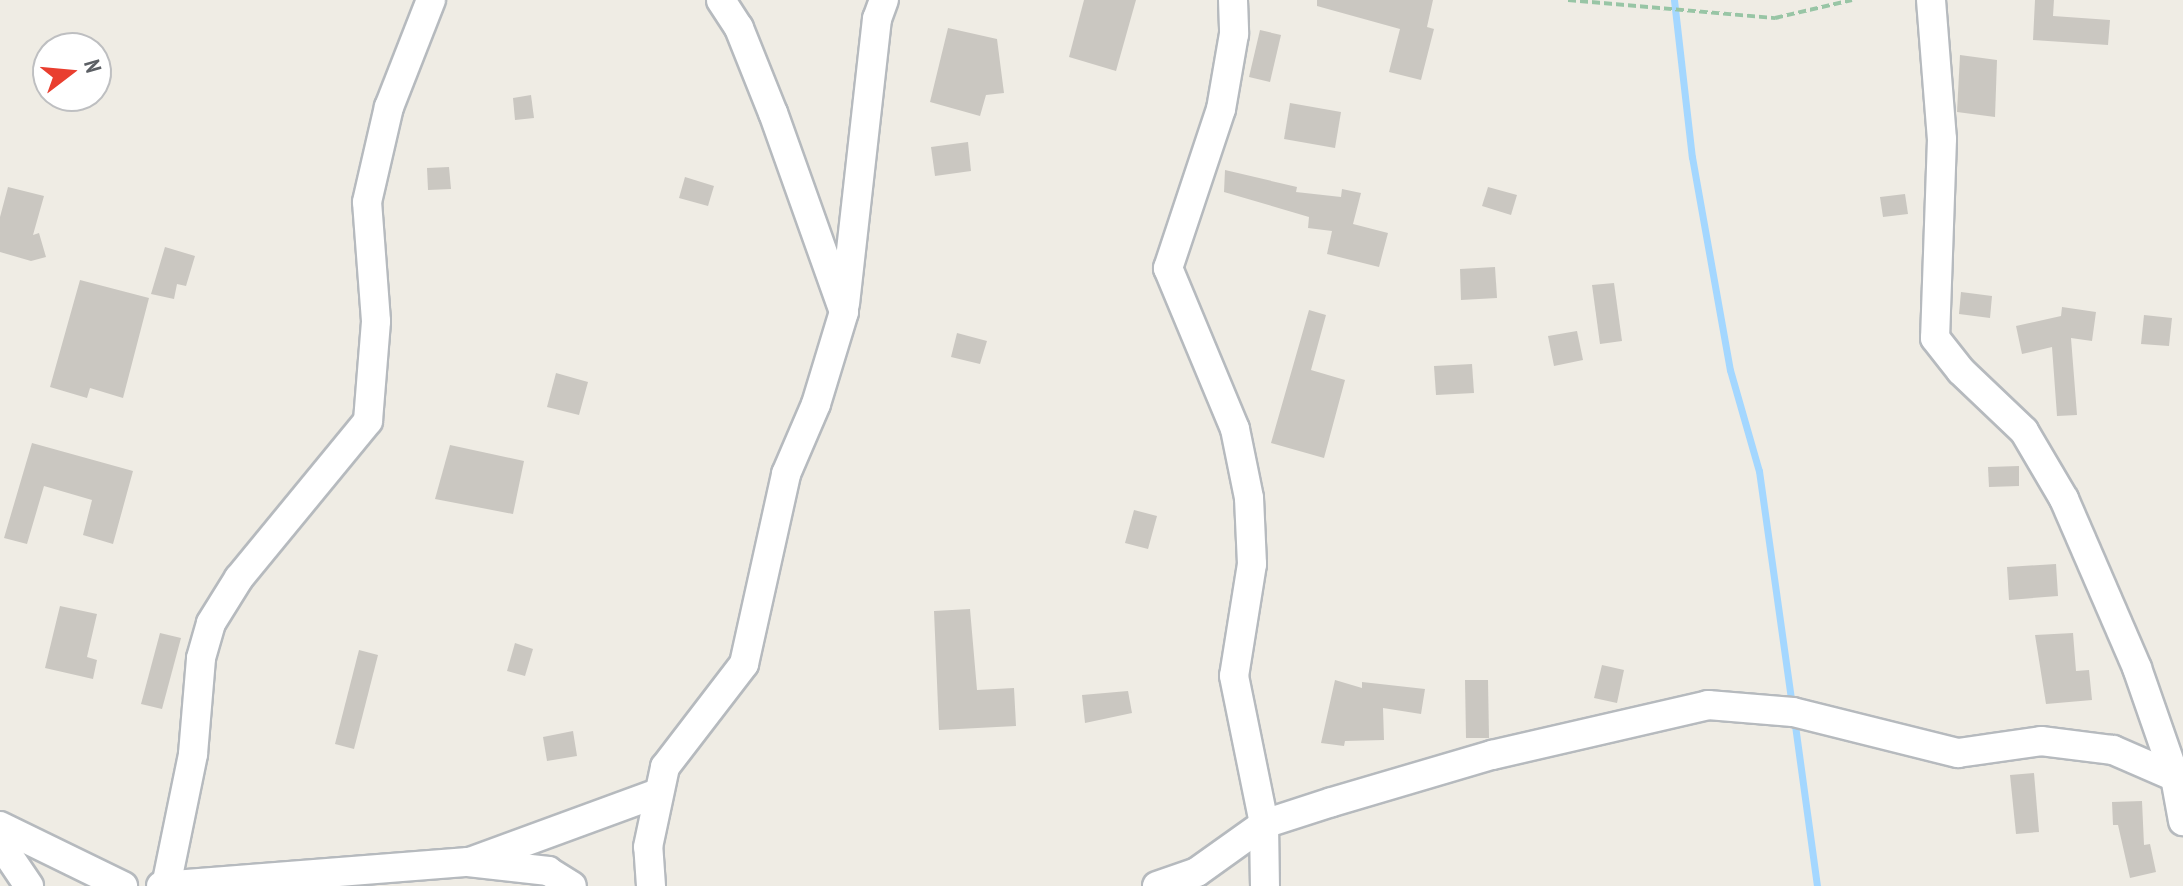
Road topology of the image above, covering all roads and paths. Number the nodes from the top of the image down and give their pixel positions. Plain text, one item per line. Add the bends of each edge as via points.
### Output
1 (431, 0) edge
2 (721, 0) edge
3 (884, 0) edge
4 (1233, 0) edge
5 (1568, 0) edge
6 (1852, 0) edge
7 (1931, 0) edge
8 (844, 312) junction
9 (2175, 777) junction
10 (658, 793) junction
11 (2183, 819) edge
12 (1264, 824) junction
13 (0, 826) edge
14 (0, 843) edge
15 (468, 862) junction
16 (29, 886) edge
17 (123, 886) edge
18 (164, 886) edge
19 (572, 886) edge
20 (651, 886) edge
21 (1157, 886) edge
22 (1265, 886) edge

1 - 18 street via 389,107 367,202 376,321 368,421 239,578 211,623 201,658 193,754
2 - 8 street via 739,28 773,113
3 - 8 street via 877,19
4 - 12 street via 1234,34 1221,109 1168,268 1235,429 1249,498 1252,564 1234,676
5 - 6 path via 1775,18
7 - 9 street via 1942,139 1935,338 1961,371 2024,431 2064,499 2105,585
8 - 10 street via 816,404 786,474 744,664 665,767
9 - 11 street
9 - 12 street via 2113,750 2041,741 1958,753 1793,712 1708,705 1492,755
10 - 15 street
10 - 20 street via 648,847
12 - 21 street via 1197,872
12 - 22 street
13 - 17 street
14 - 16 street
15 - 18 street
15 - 19 street via 548,871

